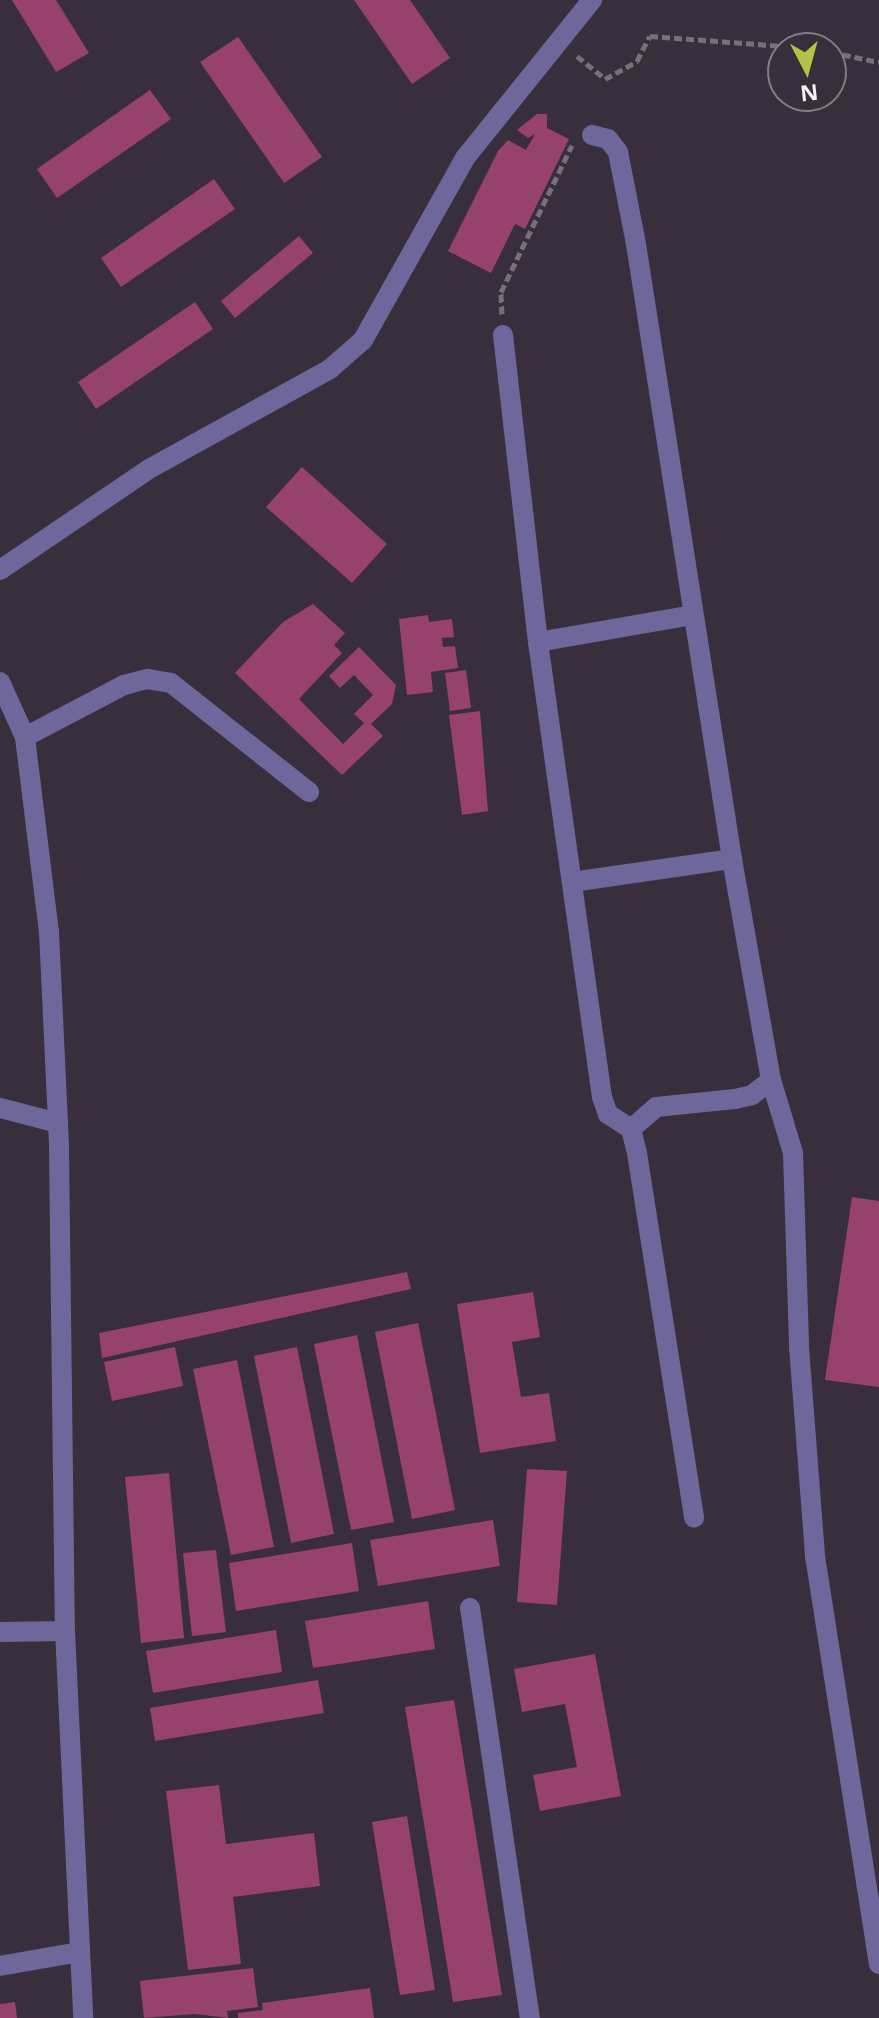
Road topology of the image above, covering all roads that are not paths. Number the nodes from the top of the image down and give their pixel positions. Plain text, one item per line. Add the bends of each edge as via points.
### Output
1 (592, 0) edge
2 (592, 135) road end
3 (503, 335) road end
4 (0, 570) edge
5 (693, 615) junction
6 (538, 642) junction
7 (0, 682) edge
8 (25, 737) junction
9 (309, 792) dead end
10 (732, 859) junction
11 (572, 882) junction
12 (771, 1080) junction
13 (0, 1108) edge
14 (58, 1123) junction
15 (631, 1129) junction
16 (694, 1518) dead end
17 (470, 1608) dead end
18 (65, 1631) junction
19 (0, 1632) edge
20 (878, 1951) edge
21 (79, 1952) junction
22 (879, 1964) edge
23 (0, 1966) edge
24 (83, 2018) edge
25 (530, 2018) edge

1 - 4 street via 465,158 363,340 330,369 149,469
2 - 5 street via 608,139 618,152
3 - 6 street
5 - 6 street
5 - 10 street
6 - 11 street
7 - 8 street
8 - 9 street via 124,685 147,679 171,683
8 - 14 street via 46,872
10 - 11 street
10 - 12 street
11 - 15 street via 602,1097 608,1114
12 - 15 street via 752,1095 735,1099 656,1107
12 - 20 street via 797,1184 799,1347 815,1556
13 - 14 street
14 - 18 street
15 - 16 street
17 - 25 street
18 - 19 street
18 - 21 street
20 - 22 street
21 - 23 street
21 - 24 street

